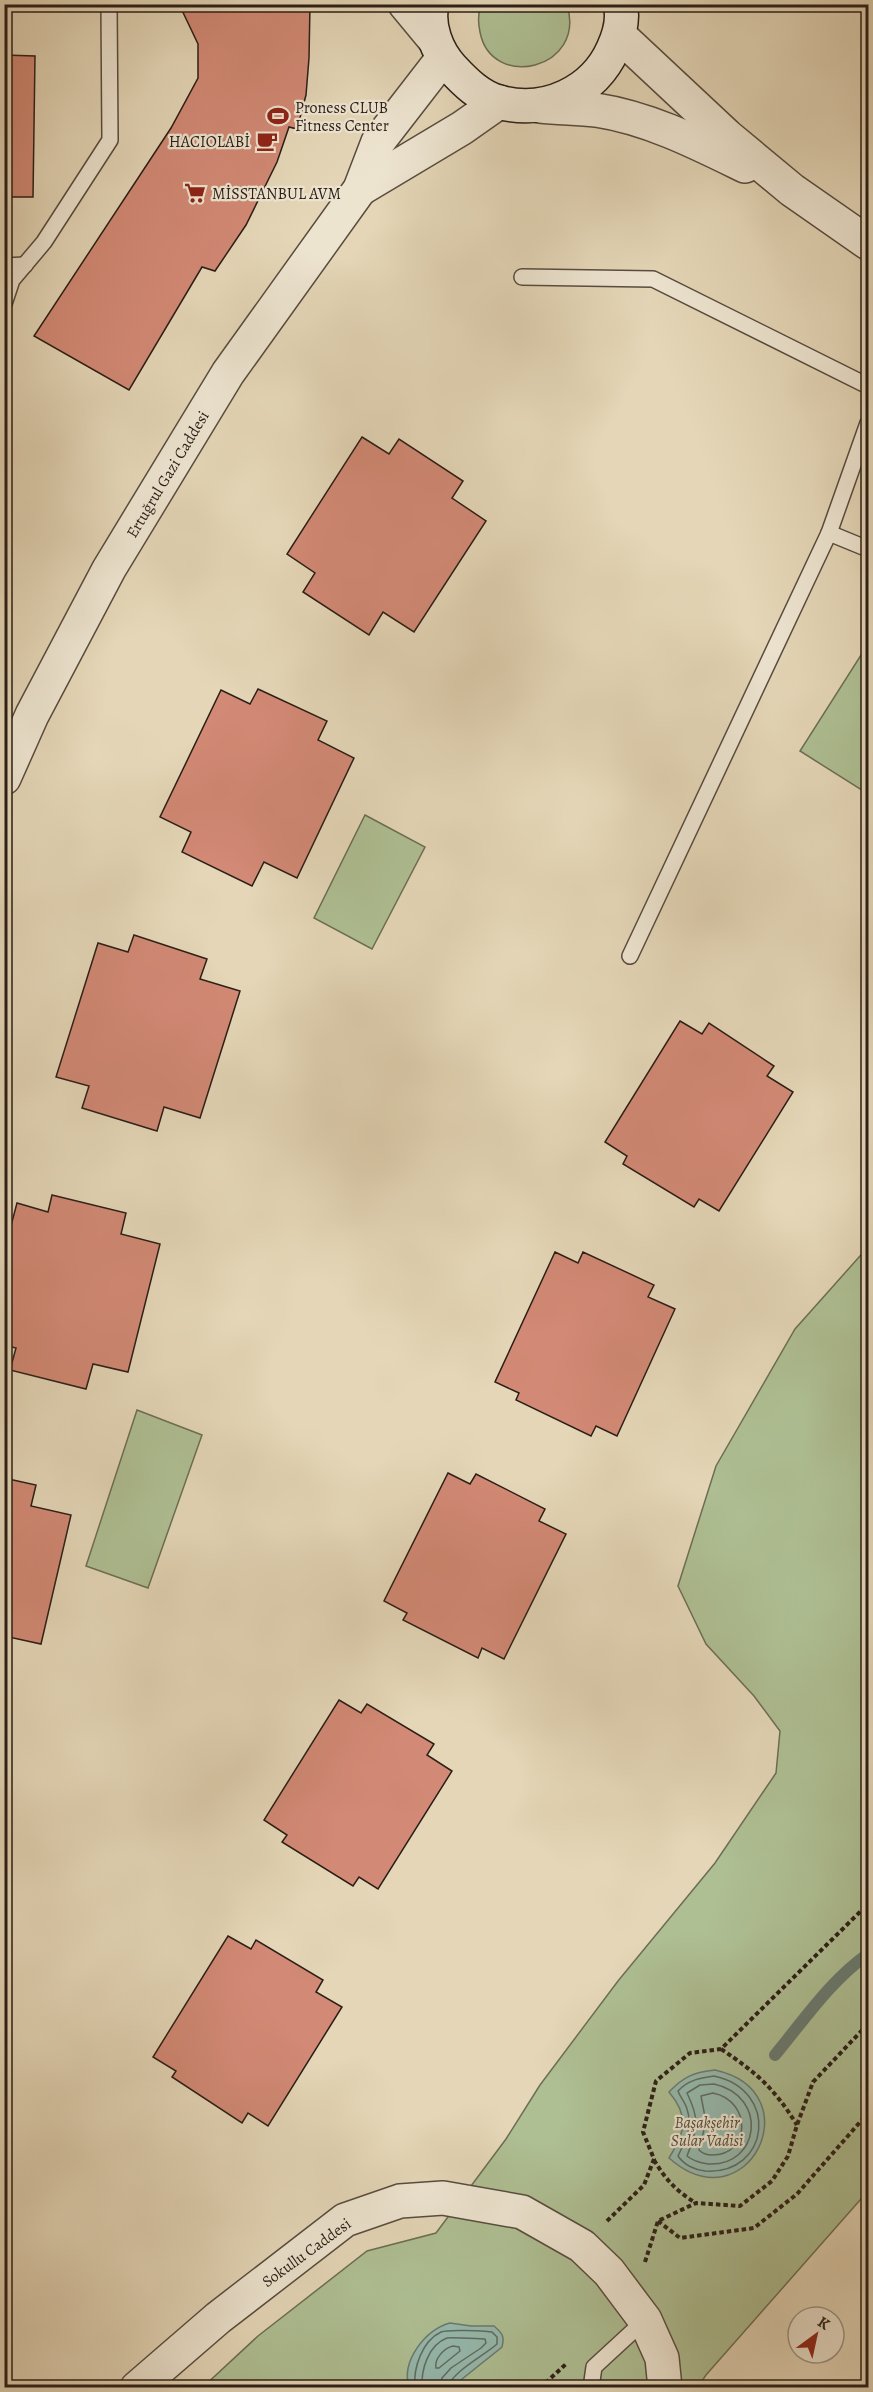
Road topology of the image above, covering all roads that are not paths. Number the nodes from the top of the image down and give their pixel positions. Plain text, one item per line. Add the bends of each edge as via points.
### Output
1 (109, 4) edge
2 (405, 4) edge
3 (432, 4) edge
4 (622, 13) edge
5 (439, 49) junction
6 (499, 102) junction
7 (540, 106) junction
8 (360, 189) junction
9 (792, 190) junction
10 (868, 243) edge
11 (25, 265) junction
12 (4, 266) edge
13 (522, 277) dead end
14 (4, 304) edge
15 (868, 386) edge
16 (868, 423) edge
17 (829, 533) junction
18 (868, 549) edge
19 (4, 778) edge
20 (630, 956) dead end
21 (645, 2320) junction
22 (137, 2388) edge
23 (591, 2388) edge
24 (665, 2388) edge

1 - 11 lane via 111,140
2 - 5 street
3 - 5 street
4 - 7 street via 607,63 594,78 570,95
4 - 9 street via 727,136
5 - 6 street via 469,87
5 - 8 street via 378,142
6 - 7 street
6 - 8 street
7 - 9 street via 597,111 690,138
8 - 19 street, Ertuğrul Gazi Caddesi via 228,373 115,559 32,716
9 - 10 street
11 - 12 lane
11 - 14 lane via 12,280
13 - 15 lane via 653,279
16 - 17 lane
17 - 18 lane
17 - 20 lane
21 - 22 street, Sokullu Caddesi via 609,2272 582,2246 522,2212 443,2198 400,2201 345,2220 218,2318
21 - 23 lane via 594,2367
21 - 24 street, Sokullu Caddesi via 662,2358

